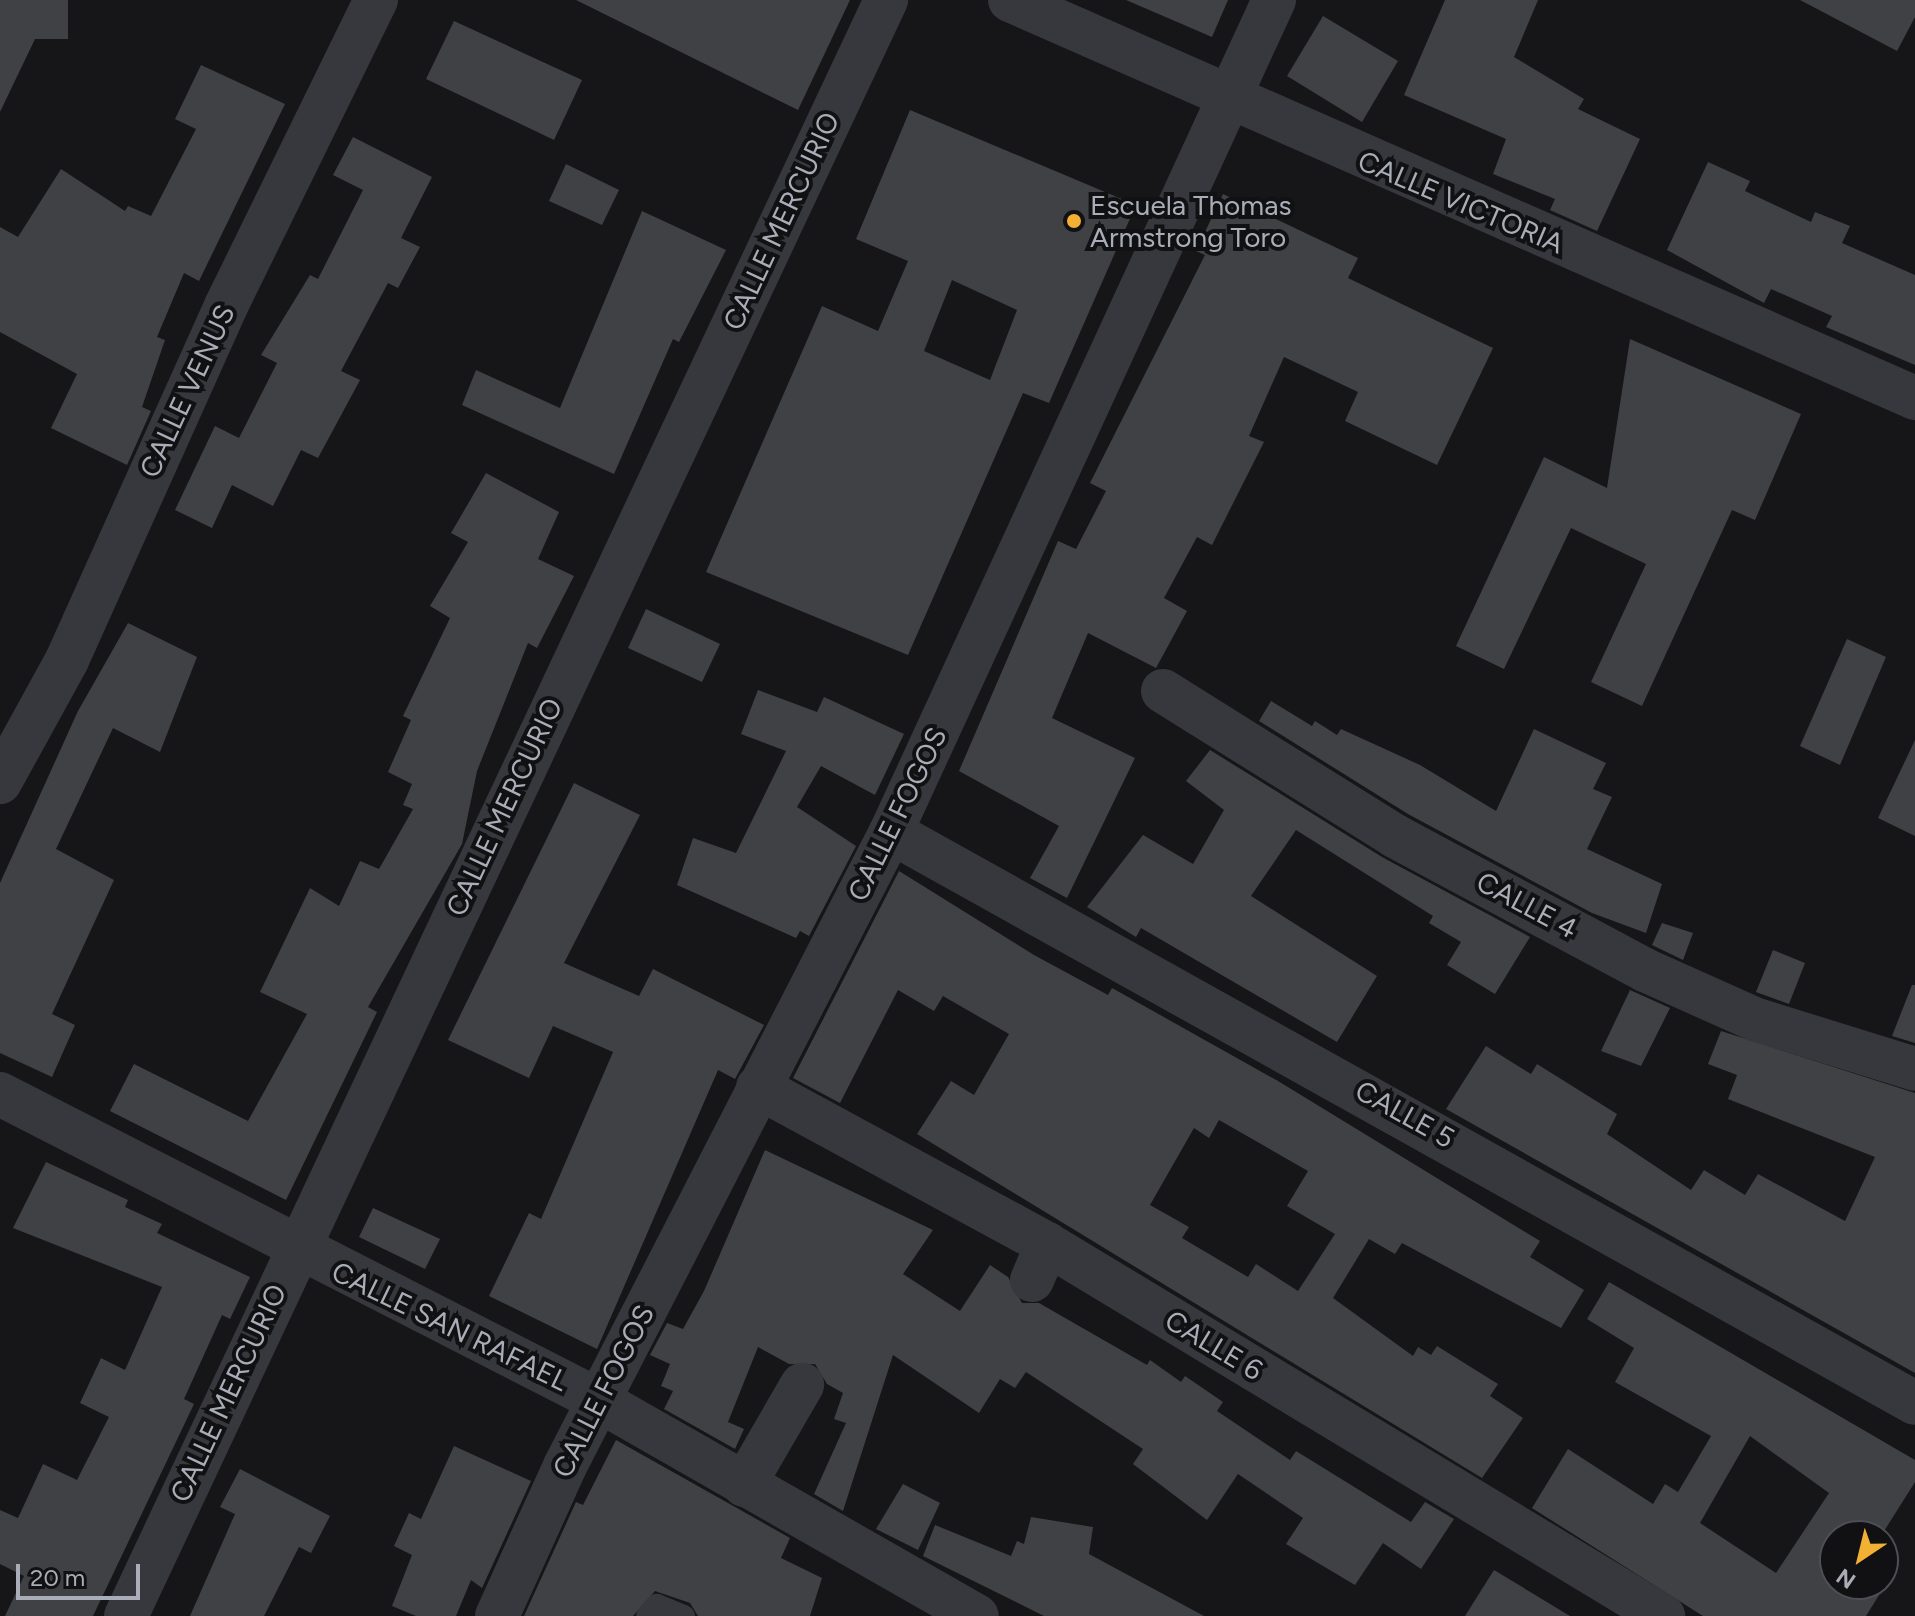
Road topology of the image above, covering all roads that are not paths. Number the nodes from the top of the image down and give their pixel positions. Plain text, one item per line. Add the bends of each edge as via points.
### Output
1 (376, 0) edge
2 (886, 0) edge
3 (1010, 0) edge
4 (1274, 0) edge
5 (1226, 101) junction
6 (1915, 398) edge
7 (1163, 691) dead end
8 (0, 782) edge
9 (891, 832) junction
10 (1915, 1069) edge
11 (758, 1087) junction
12 (0, 1094) edge
13 (294, 1250) junction
14 (802, 1385) dead end
15 (598, 1400) junction
16 (1915, 1403) edge
17 (744, 1485) junction
18 (916, 1602) edge
19 (504, 1613) edge
20 (126, 1616) edge
21 (647, 1616) edge
22 (684, 1616) edge
23 (977, 1616) edge
24 (1663, 1616) edge

1 - 8 street, CALLE VENUS via 219,320 67,660
2 - 13 street, CALLE MERCURIO
3 - 5 street, CALLE VICTORIA
4 - 5 street, CALLE FOGOS
5 - 6 street, CALLE VICTORIA
5 - 9 street, CALLE FOGOS
7 - 10 street, CALLE 4 via 1395,836 1645,970 1757,1020
9 - 11 street, CALLE FOGOS
9 - 16 street, CALLE 5
11 - 15 street, CALLE FOGOS
11 - 24 street, CALLE 6 via 1039,1262
12 - 13 street, CALLE SAN RAFAEL
13 - 15 street, CALLE SAN RAFAEL
13 - 20 street, CALLE MERCURIO
14 - 17 street
15 - 17 street, CALLE SAN RAFAEL
15 - 19 street, CALLE FOGOS
17 - 18 street, CALLE SAN RAFAEL
18 - 23 street, CALLE SAN RAFAEL
21 - 22 lane via 657,1605

